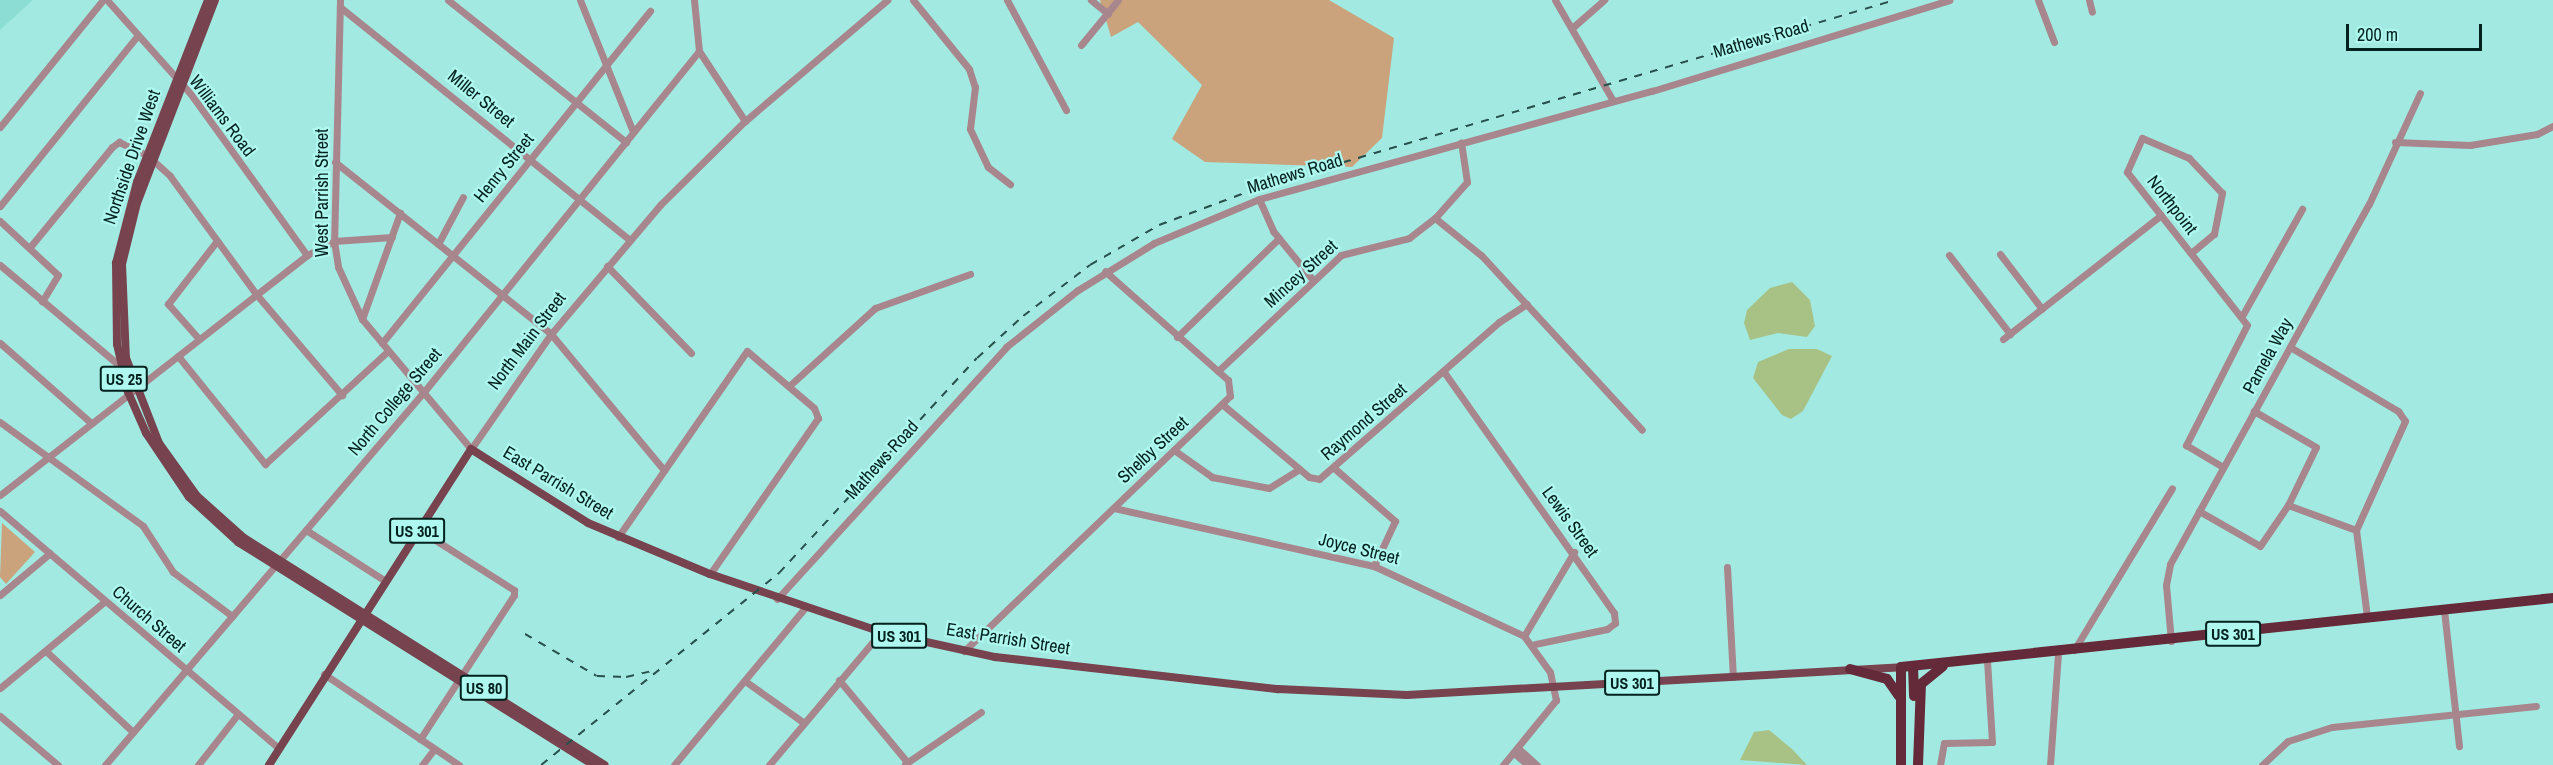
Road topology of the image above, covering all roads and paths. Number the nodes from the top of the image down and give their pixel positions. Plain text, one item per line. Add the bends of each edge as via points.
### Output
1 (105, 0) edge
2 (208, 0) edge
3 (215, 0) edge
4 (448, 0) edge
5 (580, 0) edge
6 (694, 0) edge
7 (887, 0) edge
8 (914, 0) edge
9 (1007, 0) edge
10 (1091, 0) edge
11 (1118, 0) edge
12 (1555, 0) edge
13 (1604, 0) edge
14 (1949, 0) edge
15 (2038, 0) edge
16 (2089, 0) edge
17 (340, 3) edge
18 (650, 11) dead end
19 (2092, 12) dead end
20 (1108, 14) junction
21 (1572, 28) junction
22 (137, 36) junction
23 (2054, 42) dead end
24 (1081, 45) dead end
25 (699, 51) junction
26 (607, 64) junction
27 (179, 83) junction
28 (2420, 93) dead end
29 (1612, 99) junction
30 (577, 101) junction
31 (1066, 110) dead end
32 (745, 122) junction
33 (2553, 126) edge
34 (0, 127) edge
35 (633, 132) junction
36 (626, 142) junction
37 (1461, 142) junction
38 (2395, 142) junction
39 (150, 157) junction
40 (531, 159) junction
41 (336, 162) junction
42 (1010, 184) dead end
43 (463, 197) dead end
44 (581, 199) junction
45 (1259, 200) junction
46 (0, 206) edge
47 (2302, 209) dead end
48 (400, 213) junction
49 (2162, 215) junction
50 (1434, 218) junction
51 (0, 221) edge
52 (392, 237) junction
53 (1279, 238) junction
54 (629, 239) junction
55 (334, 241) junction
56 (216, 242) junction
57 (438, 244) junction
58 (30, 247) junction
59 (2191, 253) junction
60 (2000, 254) dead end
61 (307, 255) junction
62 (1949, 255) dead end
63 (452, 256) junction
64 (0, 265) edge
65 (608, 267) junction
66 (1105, 271) junction
67 (970, 274) dead end
68 (1313, 280) junction
69 (256, 294) junction
70 (502, 296) junction
71 (42, 302) junction
72 (1527, 304) junction
73 (2042, 309) junction
74 (2242, 316) junction
75 (362, 319) junction
76 (551, 334) junction
77 (2010, 334) junction
78 (1177, 337) junction
79 (199, 339) junction
80 (2003, 339) dead end
81 (0, 343) edge
82 (382, 343) junction
83 (2290, 347) junction
84 (388, 351) junction
85 (691, 353) dead end
86 (178, 356) junction
87 (121, 367) junction
88 (1218, 371) junction
89 (1444, 372) junction
90 (789, 386) junction
91 (131, 389) junction
92 (423, 393) junction
93 (342, 395) junction
94 (1223, 405) junction
95 (2254, 411) junction
96 (0, 422) edge
97 (90, 422) junction
98 (1642, 430) dead end
99 (471, 449) junction
100 (1174, 450) junction
101 (46, 460) junction
102 (2223, 466) junction
103 (1334, 468) junction
104 (1299, 469) junction
105 (664, 470) junction
106 (2172, 488) dead end
107 (0, 495) edge
108 (2288, 505) junction
109 (1114, 508) junction
110 (0, 511) edge
111 (2199, 512) junction
112 (418, 529) junction
113 (2356, 530) junction
114 (306, 531) junction
115 (618, 537) junction
116 (1574, 552) junction
117 (50, 553) junction
118 (278, 564) junction
119 (1374, 566) junction
120 (1727, 567) dead end
121 (710, 574) junction
122 (384, 580) junction
123 (0, 596) edge
124 (2553, 598) edge
125 (777, 599) junction
126 (105, 601) junction
127 (804, 609) junction
128 (2444, 610) junction
129 (232, 616) junction
130 (361, 616) junction
131 (2367, 617) junction
132 (881, 632) junction
133 (1524, 636) junction
134 (2171, 641) junction
135 (1534, 644) junction
136 (964, 651) junction
137 (2072, 652) junction
138 (48, 653) junction
139 (2058, 654) junction
140 (1987, 661) junction
141 (1945, 664) junction
142 (1913, 666) junction
143 (1900, 667) junction
144 (1850, 669) junction
145 (186, 670) junction
146 (324, 674) junction
147 (460, 677) junction
148 (1733, 677) junction
149 (839, 680) junction
150 (745, 681) junction
151 (0, 688) edge
152 (1557, 688) junction
153 (1901, 701) junction
154 (2536, 706) dead end
155 (981, 712) dead end
156 (238, 714) junction
157 (0, 716) edge
158 (2456, 716) junction
159 (804, 723) junction
160 (133, 732) junction
161 (420, 739) junction
162 (2459, 746) dead end
163 (278, 748) junction
164 (434, 749) junction
165 (1516, 751) junction
166 (905, 764) edge
167 (58, 765) edge
168 (105, 765) edge
169 (198, 765) edge
170 (268, 765) edge
171 (422, 765) edge
172 (459, 765) edge
173 (593, 765) edge
174 (605, 765) edge
175 (674, 765) edge
176 (769, 765) edge
177 (1503, 765) edge
178 (1528, 765) edge
179 (1537, 765) edge
180 (1901, 765) edge
181 (1916, 765) edge
182 (1940, 765) edge
183 (2050, 765) edge
184 (2262, 765) edge

1 - 22 street, Williams Road
1 - 34 street
2 - 27 main road, Northside Drive West / US 25
3 - 27 main road, Northside Drive West / US 25
4 - 30 street
5 - 26 street
6 - 25 street
7 - 32 street, North Main Street
8 - 42 street via 969,69 975,87 970,129 988,167
9 - 31 street
10 - 20 street
11 - 20 street
12 - 21 street
13 - 21 street
14 - 29 street, Mathews Road
15 - 23 street
16 - 19 street
17 - 40 street, Miller Street
17 - 41 street, West Parrish Street
18 - 26 street, Henry Street
20 - 24 street
21 - 29 street
22 - 27 street, Williams Road
22 - 46 street
25 - 32 street
25 - 35 street, North College Street
26 - 30 street, Henry Street
26 - 35 street
27 - 39 main road, Northside Drive West / US 25
27 - 61 street, Williams Road
28 - 38 street, Pamela Way
29 - 37 street, Mathews Road
30 - 36 street
30 - 40 street, Henry Street
32 - 54 street, North Main Street
33 - 38 street via 2537,134 2470,145
35 - 36 street, North College Street
36 - 44 street, North College Street
37 - 45 street, Mathews Road
37 - 50 street, Mincey Street via 1467,182
38 - 83 street, Pamela Way via 2369,204
39 - 56 street
39 - 58 street via 119,142 112,147
39 - 87 main road, Northside Drive West / US 25 via 116,263
39 - 91 main road, Northside Drive West / US 25 via 122,264 122,328
40 - 44 street, Miller Street
40 - 63 street, Henry Street
41 - 48 street
41 - 55 street, West Parrish Street
43 - 57 street
44 - 54 street, Miller Street
44 - 70 street, North College Street
45 - 53 street
45 - 66 street, Mathews Road via 1171,235
47 - 74 street
48 - 52 street
48 - 57 street
49 - 59 street, Northpoint
49 - 59 street, Northpoint via 2127,172 2138,141 2148,136 2189,158 2222,193 2214,234
49 - 73 street
50 - 68 street, Mincey Street via 1409,237 1348,250
50 - 72 street via 1482,256
51 - 58 street
52 - 55 street
52 - 75 street
53 - 68 street
53 - 78 street
54 - 65 street, North Main Street
55 - 61 street
55 - 75 street, West Parrish Street via 341,280
56 - 69 street
56 - 79 street via 168,304
57 - 63 street
58 - 71 street via 58,275
59 - 74 street, Northpoint
60 - 73 street
61 - 69 street
62 - 77 street
63 - 70 street
63 - 82 street, Henry Street
64 - 71 street
65 - 76 street, North Main Street
65 - 85 street
66 - 78 street
66 - 125 street, Mathews Road via 984,369
67 - 90 street via 875,308
68 - 88 street, Mincey Street
69 - 79 street
69 - 93 street
70 - 76 street
70 - 92 street, North College Street
71 - 87 street
72 - 89 street, Raymond Street
72 - 98 street
73 - 77 street
74 - 102 street via 2249,331 2186,445
75 - 82 street, West Parrish Street
76 - 99 street, North Main Street
76 - 105 street
77 - 80 street
78 - 88 street
79 - 86 street
81 - 97 street
82 - 84 street, West Parrish Street
83 - 95 street, Pamela Way
83 - 113 street via 2398,411 2405,421
84 - 92 street, West Parrish Street
84 - 93 street
86 - 91 street
86 - 93 street via 260,464
87 - 91 main road, Northside Drive West / US 25
88 - 94 street via 1231,390
89 - 103 street, Raymond Street
89 - 116 street, Lewis Street
90 - 105 street via 747,351
90 - 121 street via 812,406 818,418
91 - 97 street
91 - 118 main road, Northside Drive West / US 25 via 156,452 189,497
92 - 99 street, West Parrish Street
92 - 114 street, North College Street
94 - 100 street, Shelby Street
94 - 104 street
95 - 102 street, Pamela Way
95 - 108 street via 2312,443 2314,455
96 - 101 street
97 - 101 street
99 - 112 main road, North Main Street / US 301
99 - 115 main road, East Parrish Street / US 301
100 - 104 street, Raymond Street via 1212,477 1269,488 1281,485
100 - 109 street, Shelby Street
101 - 107 street
101 - 129 street via 143,526 173,572
102 - 111 street, Pamela Way
103 - 104 street, Raymond Street via 1317,480
103 - 119 street via 1395,521
105 - 115 street
106 - 137 street
108 - 111 street via 2260,546
108 - 113 street
109 - 119 street, Joyce Street
109 - 136 street, Shelby Street
110 - 117 street, Church Street
111 - 134 street, Pamela Way via 2166,576
112 - 122 main road, North Main Street / US 301
112 - 147 street via 514,590 509,604
113 - 131 street
114 - 118 street, North College Street
114 - 122 street
115 - 121 main road, East Parrish Street / US 301
116 - 133 street
116 - 135 street, Lewis Street via 1615,623
117 - 123 street
117 - 126 street, Church Street
118 - 129 street, North College Street
118 - 130 main road, Northside Drive West / US 25
119 - 133 street, Joyce Street
120 - 148 street
121 - 125 main road, East Parrish Street / US 301
122 - 130 main road, North Main Street / US 301
124 - 128 highway, US 301
125 - 127 main road, East Parrish Street / US 301
126 - 138 street
126 - 145 street, Church Street
127 - 132 main road, East Parrish Street / US 301
127 - 150 street
128 - 131 highway, US 301
128 - 158 street
129 - 145 street, North College Street
130 - 146 main road, North Main Street
130 - 147 main road, US 80
131 - 134 highway, US 301
132 - 136 main road, East Parrish Street / US 301
132 - 149 street
133 - 135 street, Joyce Street
134 - 137 highway, US 301
135 - 152 street, Joyce Street
136 - 152 main road, East Parrish Street / US 301 via 1160,677 1364,694
137 - 139 highway, US 301
138 - 151 street
138 - 160 street
139 - 140 highway, US 301
139 - 183 street
140 - 141 highway, US 301
140 - 182 street via 1992,742 1944,742
141 - 142 highway, US 301
141 - 181 highway via 1921,684
142 - 143 highway, US 301
142 - 181 highway
143 - 144 main road, US 301
143 - 153 highway
144 - 148 main road, US 301
144 - 153 highway via 1887,678
145 - 156 street, Church Street
145 - 160 street, North College Street
146 - 161 street
146 - 163 main road, North Main Street
147 - 161 street
147 - 173 main road, US 80
147 - 174 main road, US 80
148 - 152 main road, US 301
149 - 159 street
149 - 166 street
150 - 159 street
150 - 175 street
152 - 165 street via 1553,707
153 - 180 highway
154 - 158 street
155 - 166 street
156 - 163 street, Church Street
156 - 169 street
157 - 167 street
158 - 162 street
158 - 184 street via 2303,734
159 - 176 street
160 - 168 street, North College Street
161 - 164 street
163 - 170 main road, North Main Street
164 - 171 street
164 - 172 street
165 - 177 street
165 - 178 street
165 - 179 street

